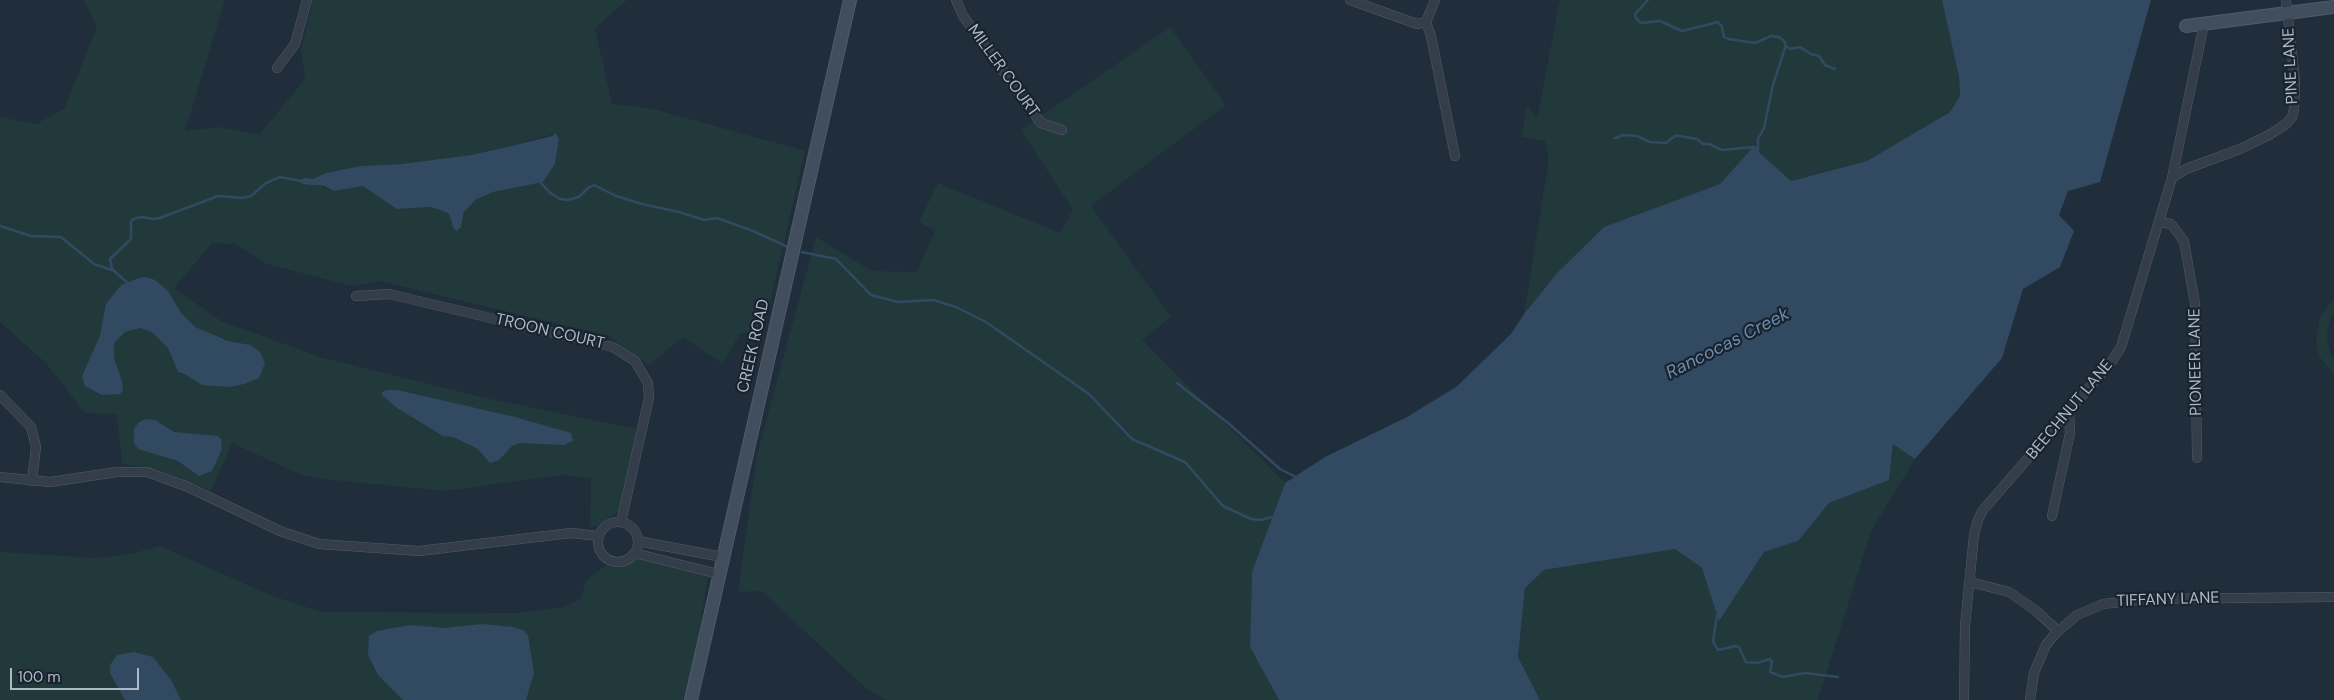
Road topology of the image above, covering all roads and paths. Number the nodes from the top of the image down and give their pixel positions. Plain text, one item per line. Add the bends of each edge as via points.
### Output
1 (307, 0) edge
2 (850, 0) edge
3 (956, 0) edge
4 (1350, 0) edge
5 (1435, 0) edge
6 (2287, 6) edge
7 (2334, 7) edge
8 (1426, 22) junction
9 (2204, 24) junction
10 (2186, 26) dead end
11 (277, 68) dead end
12 (1062, 130) dead end
13 (1456, 156) dead end
14 (2172, 178) junction
15 (2159, 222) junction
16 (356, 296) dead end
17 (0, 395) edge
18 (2069, 411) junction
19 (2197, 458) dead end
20 (0, 477) edge
21 (32, 482) junction
22 (2052, 516) dead end
23 (621, 522) junction
24 (599, 536) junction
25 (638, 541) junction
26 (634, 553) junction
27 (722, 557) junction
28 (718, 574) junction
29 (1970, 582) junction
30 (2334, 597) edge
31 (2058, 631) junction
32 (691, 700) edge
33 (1964, 700) edge
34 (2030, 700) edge

1 - 11 street via 295,44
2 - 27 main road, CREEK ROAD
3 - 12 street, MILLER COURT via 963,16 1041,123
4 - 8 street via 1410,23
5 - 8 street
6 - 7 main road
6 - 9 main road
6 - 14 street, PINE LANE via 2294,81 2292,117 2269,135 2186,169
8 - 13 street
9 - 10 main road
9 - 14 street, BEECHNUT LANE
14 - 15 street, BEECHNUT LANE
15 - 18 street, BEECHNUT LANE via 2121,346 2110,364
15 - 19 street, PIONEER LANE via 2171,224 2184,241 2195,304
16 - 23 street, TROON COURT via 389,294 613,347 635,361 648,383 650,398
17 - 21 street via 30,427 36,447
18 - 22 street via 2070,433
18 - 29 street, BEECHNUT LANE via 1980,515 1974,535
20 - 21 street
21 - 24 street via 117,472 147,472 188,487 280,531 319,544 419,551 570,533
23 - 24 street via 608,524
23 - 25 street via 632,527
24 - 26 street via 600,550 610,560 623,561
25 - 26 street
25 - 27 street
26 - 28 street
27 - 28 main road, CREEK ROAD
28 - 32 main road, CREEK ROAD
29 - 31 street via 2009,592
29 - 33 street, BEECHNUT LANE via 1964,648
30 - 31 street, TIFFANY LANE via 2117,601 2089,608
31 - 34 street, TIFFANY LANE via 2039,659

